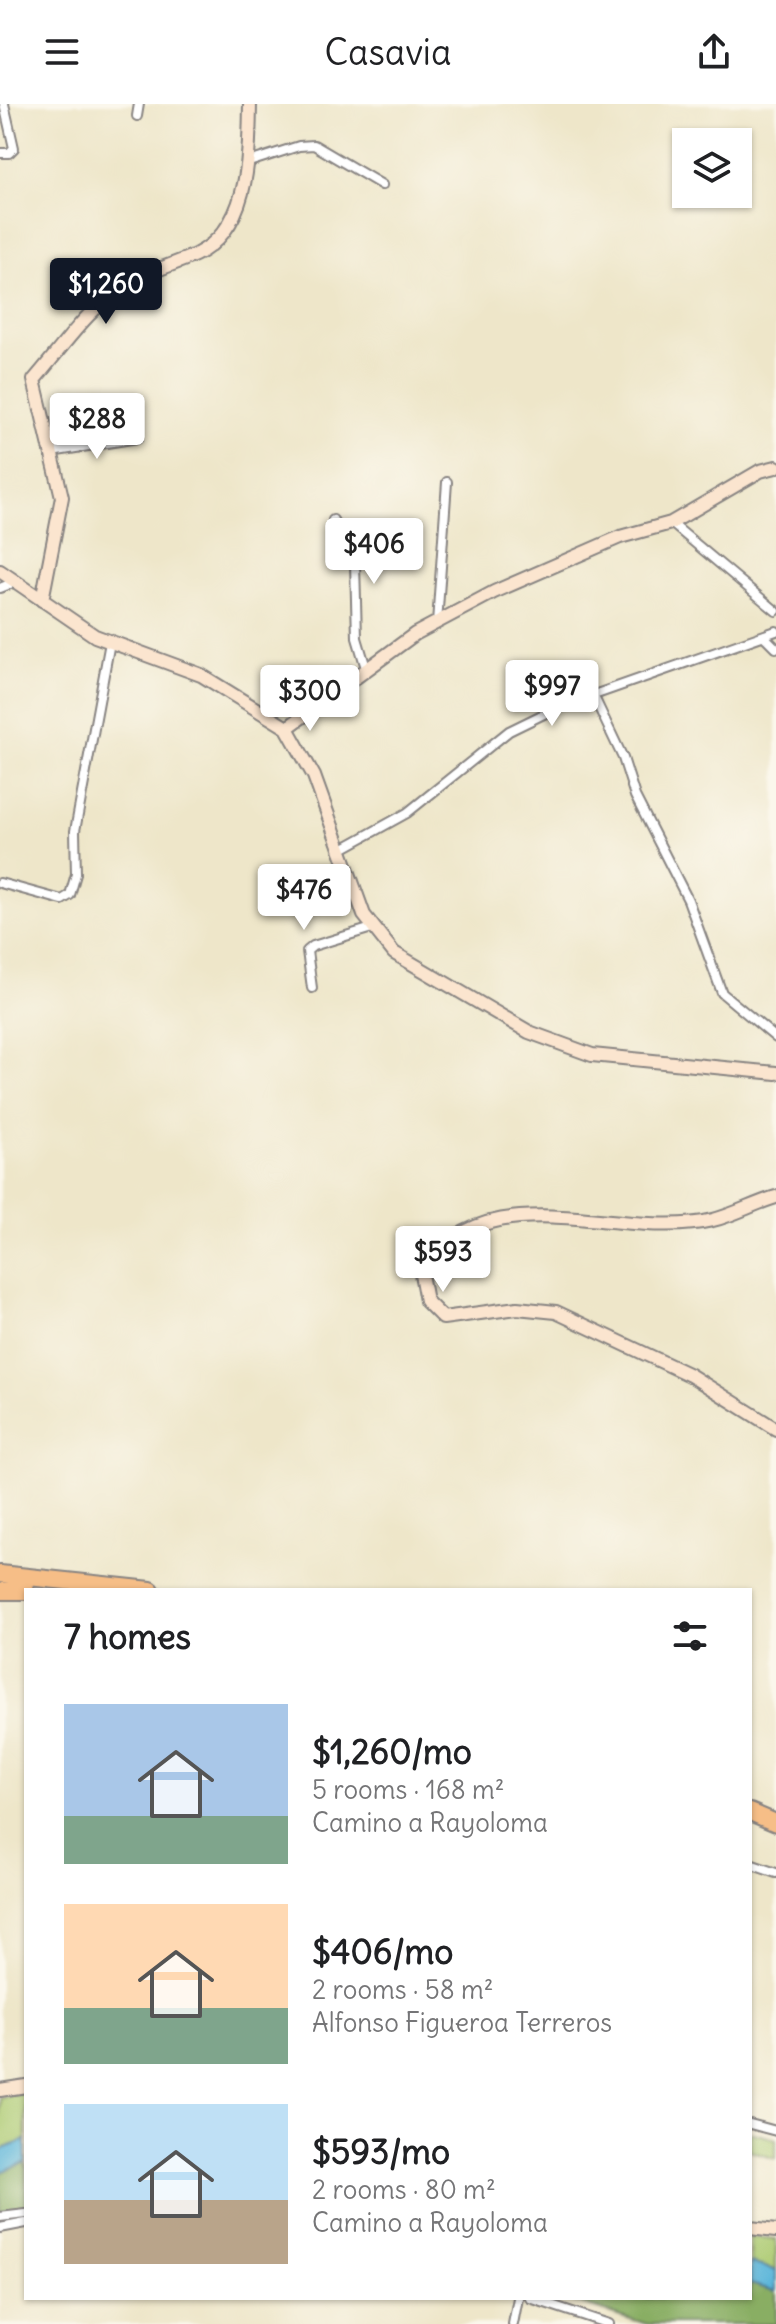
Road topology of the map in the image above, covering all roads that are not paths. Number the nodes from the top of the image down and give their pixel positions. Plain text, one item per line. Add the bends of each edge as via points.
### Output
1 (4, 104) edge
2 (139, 104) edge
3 (250, 104) edge
4 (137, 116) dead end
5 (0, 153) edge
6 (249, 162) junction
7 (382, 185) dead end
8 (138, 438) dead end
9 (51, 452) junction
10 (776, 467) edge
11 (447, 482) dead end
12 (333, 520) dead end
13 (671, 523) junction
14 (0, 571) edge
15 (15, 582) junction
16 (0, 588) edge
17 (42, 600) junction
18 (776, 611) edge
19 (437, 623) junction
20 (776, 631) edge
21 (764, 636) junction
22 (110, 642) junction
23 (776, 648) edge
24 (366, 668) junction
25 (594, 697) junction
26 (287, 728) junction
27 (342, 849) junction
28 (0, 883) edge
29 (372, 928) junction
30 (312, 988) dead end
31 (776, 1038) edge
32 (776, 1073) edge
33 (776, 1197) edge
34 (776, 1429) edge
35 (0, 1574) edge
36 (132, 1588) edge
37 (0, 1591) edge
38 (24, 1591) edge
39 (752, 1813) edge
40 (776, 1823) edge
41 (752, 1865) edge
42 (776, 1873) edge
43 (24, 2086) edge
44 (0, 2090) edge
45 (752, 2125) edge
46 (776, 2131) edge
47 (24, 2214) edge
48 (0, 2217) edge
49 (24, 2223) edge
50 (0, 2228) edge
51 (752, 2228) edge
52 (776, 2231) edge
53 (518, 2300) edge
54 (536, 2300) edge
55 (513, 2324) edge
56 (609, 2324) edge

1 - 5 street via 14,148
2 - 4 street
3 - 6 street
6 - 7 street via 314,145
6 - 9 street via 226,232 195,255 125,285 34,380
8 - 9 street
9 - 17 street via 62,497
10 - 13 street
11 - 19 street
12 - 24 street via 355,563 357,638
13 - 18 street
13 - 19 street via 620,537
14 - 15 street
15 - 16 street
15 - 17 street
17 - 22 street
19 - 24 street
20 - 21 street
21 - 23 street
21 - 25 street
22 - 26 street via 201,675
22 - 28 street via 75,831 76,874 70,895 62,900
24 - 26 street
25 - 27 street via 509,731 407,813
25 - 31 street via 635,796 688,900 722,993
26 - 27 street via 314,776
27 - 29 street
29 - 30 street via 307,951
29 - 32 street via 394,953 529,1032 592,1055
33 - 34 street via 712,1220 627,1224 517,1216 484,1222 443,1247 421,1274 426,1301 443,1318 517,1308 556,1312 690,1375
35 - 36 highway
37 - 38 highway
39 - 40 highway
41 - 42 street
43 - 44 street
45 - 46 street
47 - 48 street
49 - 50 street
51 - 52 street
53 - 55 street
54 - 56 street

